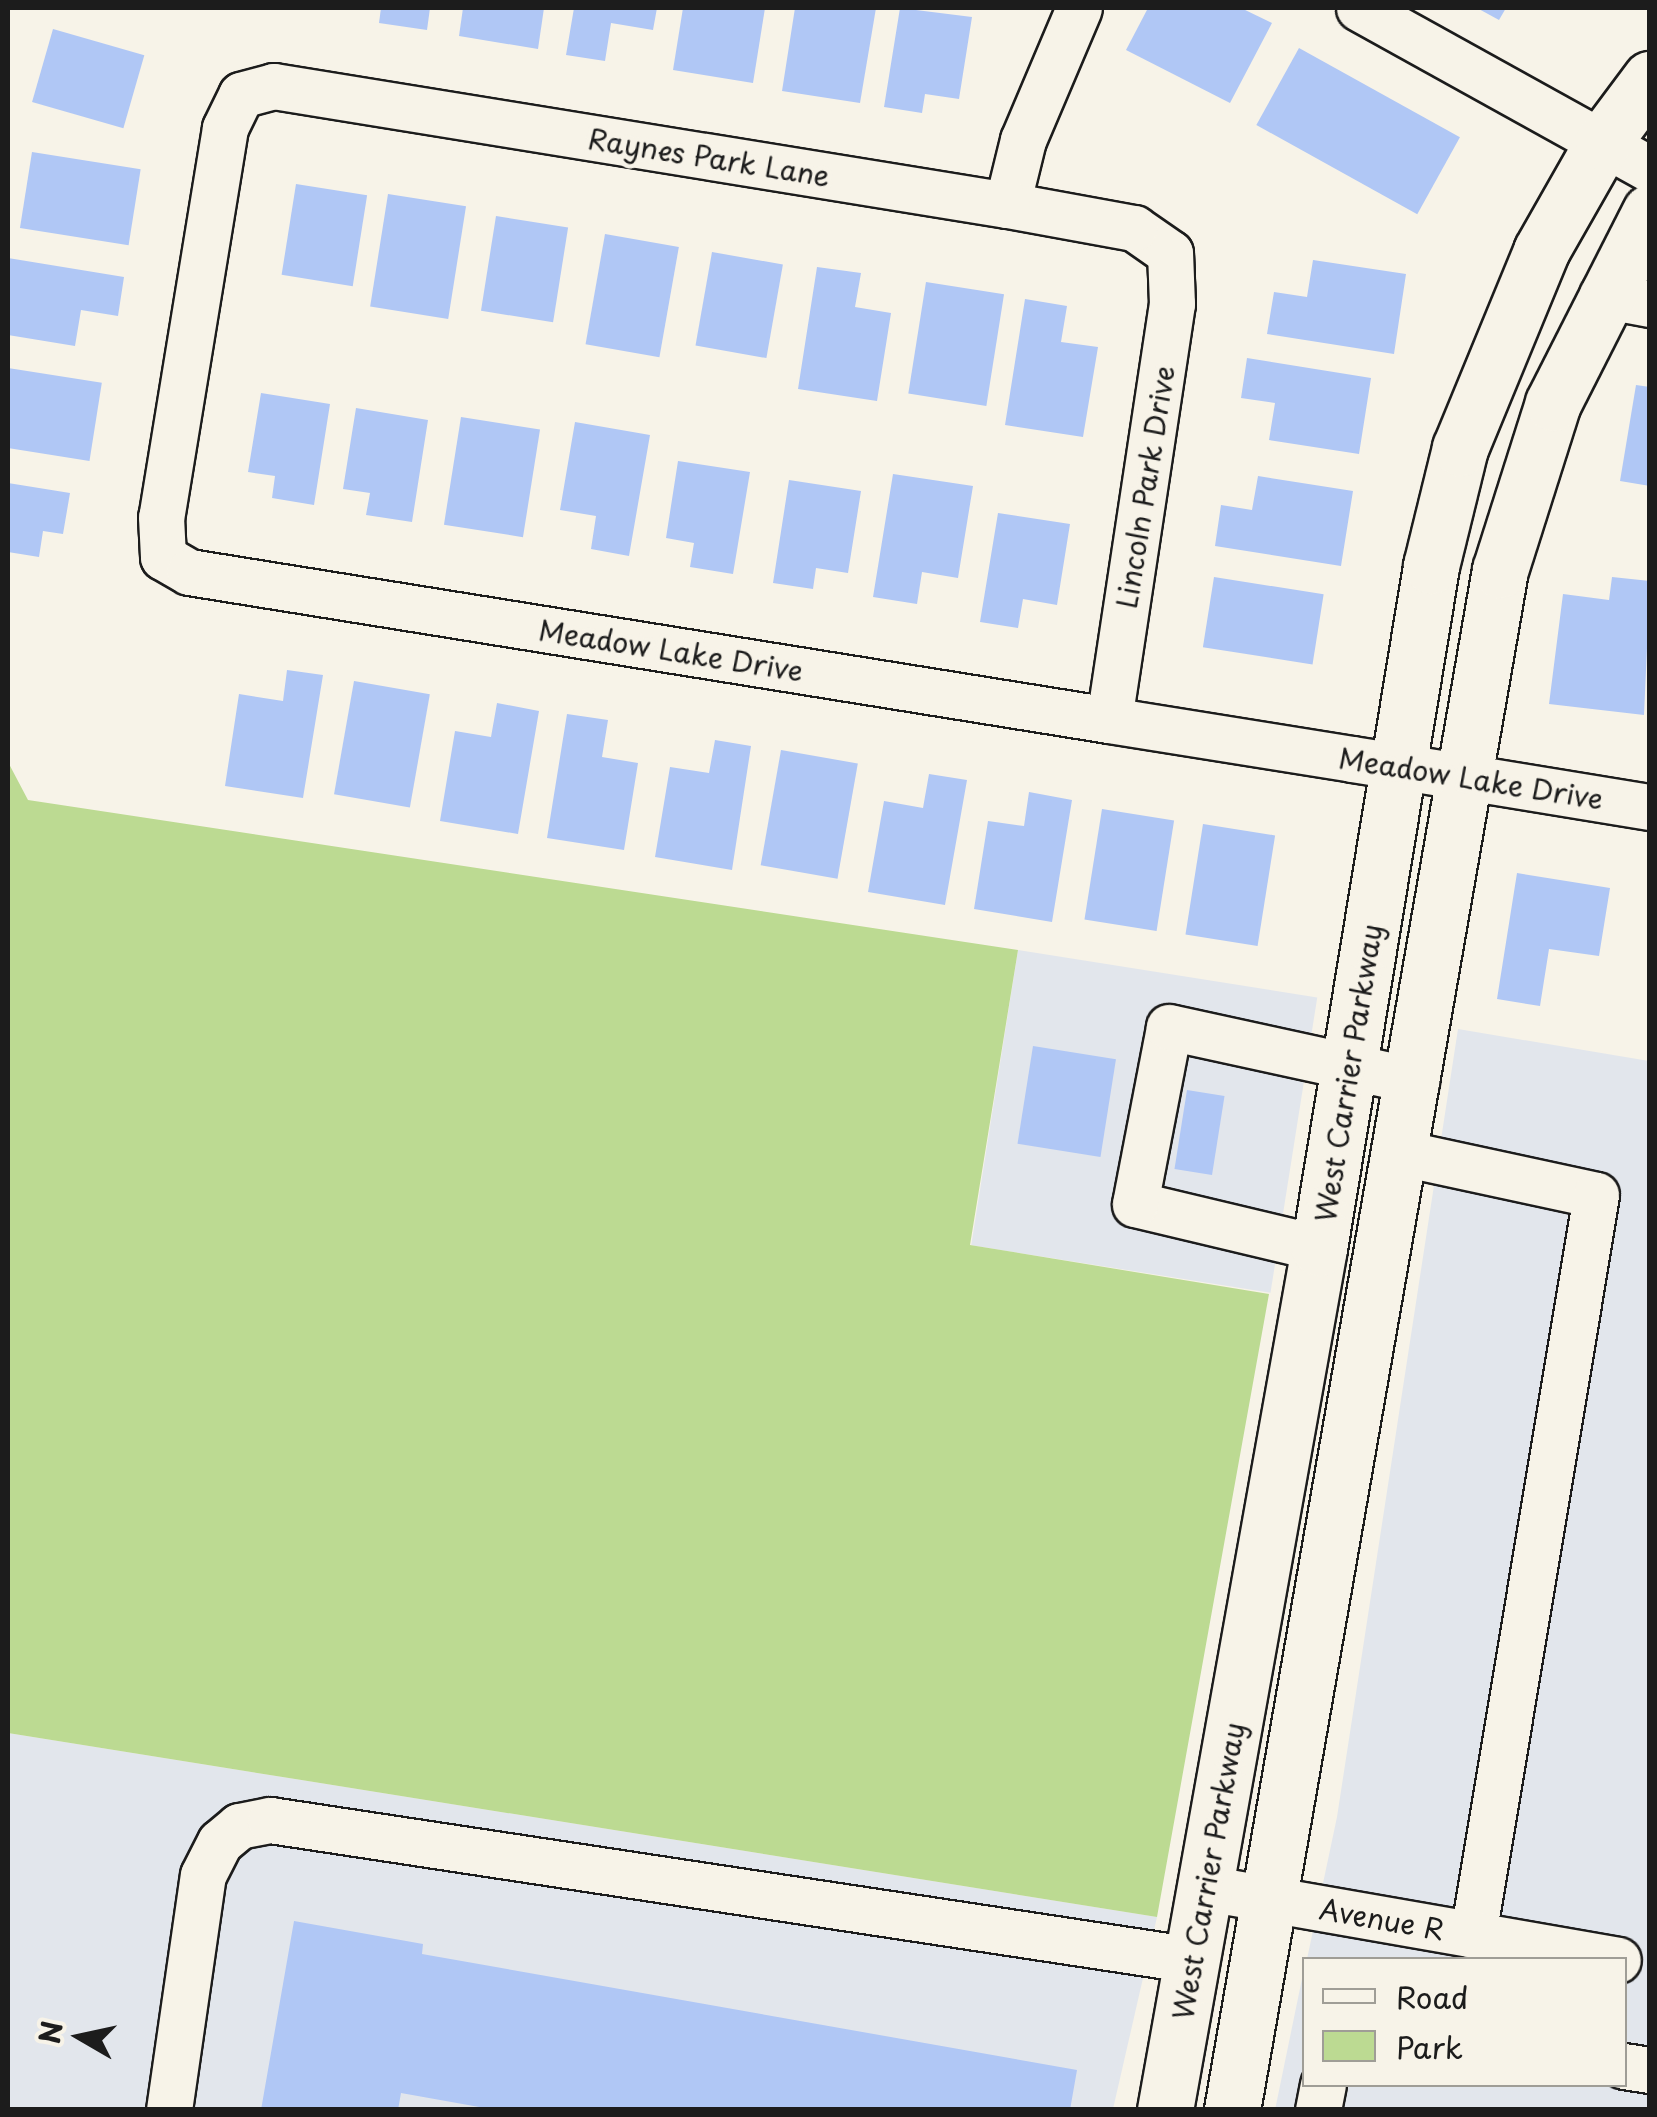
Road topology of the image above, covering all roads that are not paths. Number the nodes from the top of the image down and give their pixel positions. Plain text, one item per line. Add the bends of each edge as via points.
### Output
1 (1079, 8) edge
2 (1358, 8) edge
3 (1650, 78) edge
4 (241, 95) joint
5 (1603, 142) junction
6 (1650, 169) edge
7 (1008, 205) junction
8 (1650, 212) edge
9 (1170, 253) joint
10 (1626, 300) edge
11 (1110, 720) junction
12 (1400, 767) junction
13 (1466, 777) junction
14 (1650, 807) edge
15 (1348, 1066) junction
16 (1416, 1081) junction
17 (1402, 1153) junction
18 (1319, 1248) junction
19 (1206, 1888) junction
20 (1268, 1900) junction
21 (1473, 1935) junction
22 (1603, 1957) edge
23 (1194, 1960) junction
24 (169, 2110) edge
25 (1165, 2110) edge
26 (1232, 2110) edge

1 - 7 street via 1023,140
2 - 5 street
3 - 5 main road, West Carrier Parkway
4 - 7 street, Raynes Park Lane via 274,86
4 - 11 street, Meadow Lake Drive via 225,128 161,518 163,557 188,572
5 - 6 street
5 - 12 main road, West Carrier Parkway via 1541,250 1460,448 1431,566
7 - 9 street, Raynes Park Lane via 1134,228
8 - 10 main road
9 - 11 street, Lincoln Park Drive via 1172,304
10 - 13 main road via 1553,403 1500,570
11 - 12 street, Meadow Lake Drive
12 - 13 street, Meadow Lake Drive
12 - 15 main road, West Carrier Parkway
13 - 14 street, Meadow Lake Drive
13 - 16 main road
15 - 16 street
15 - 18 main road, West Carrier Parkway
15 - 18 street via 1169,1027 1135,1204
16 - 17 main road
17 - 20 main road
17 - 21 street via 1596,1195
18 - 19 main road, West Carrier Parkway
19 - 20 street, Avenue R
19 - 23 main road, West Carrier Parkway
20 - 21 street, Avenue R
20 - 26 main road
21 - 22 street, Avenue R
23 - 24 street via 270,1820 240,1826 220,1842 204,1874
23 - 25 main road, West Carrier Parkway

